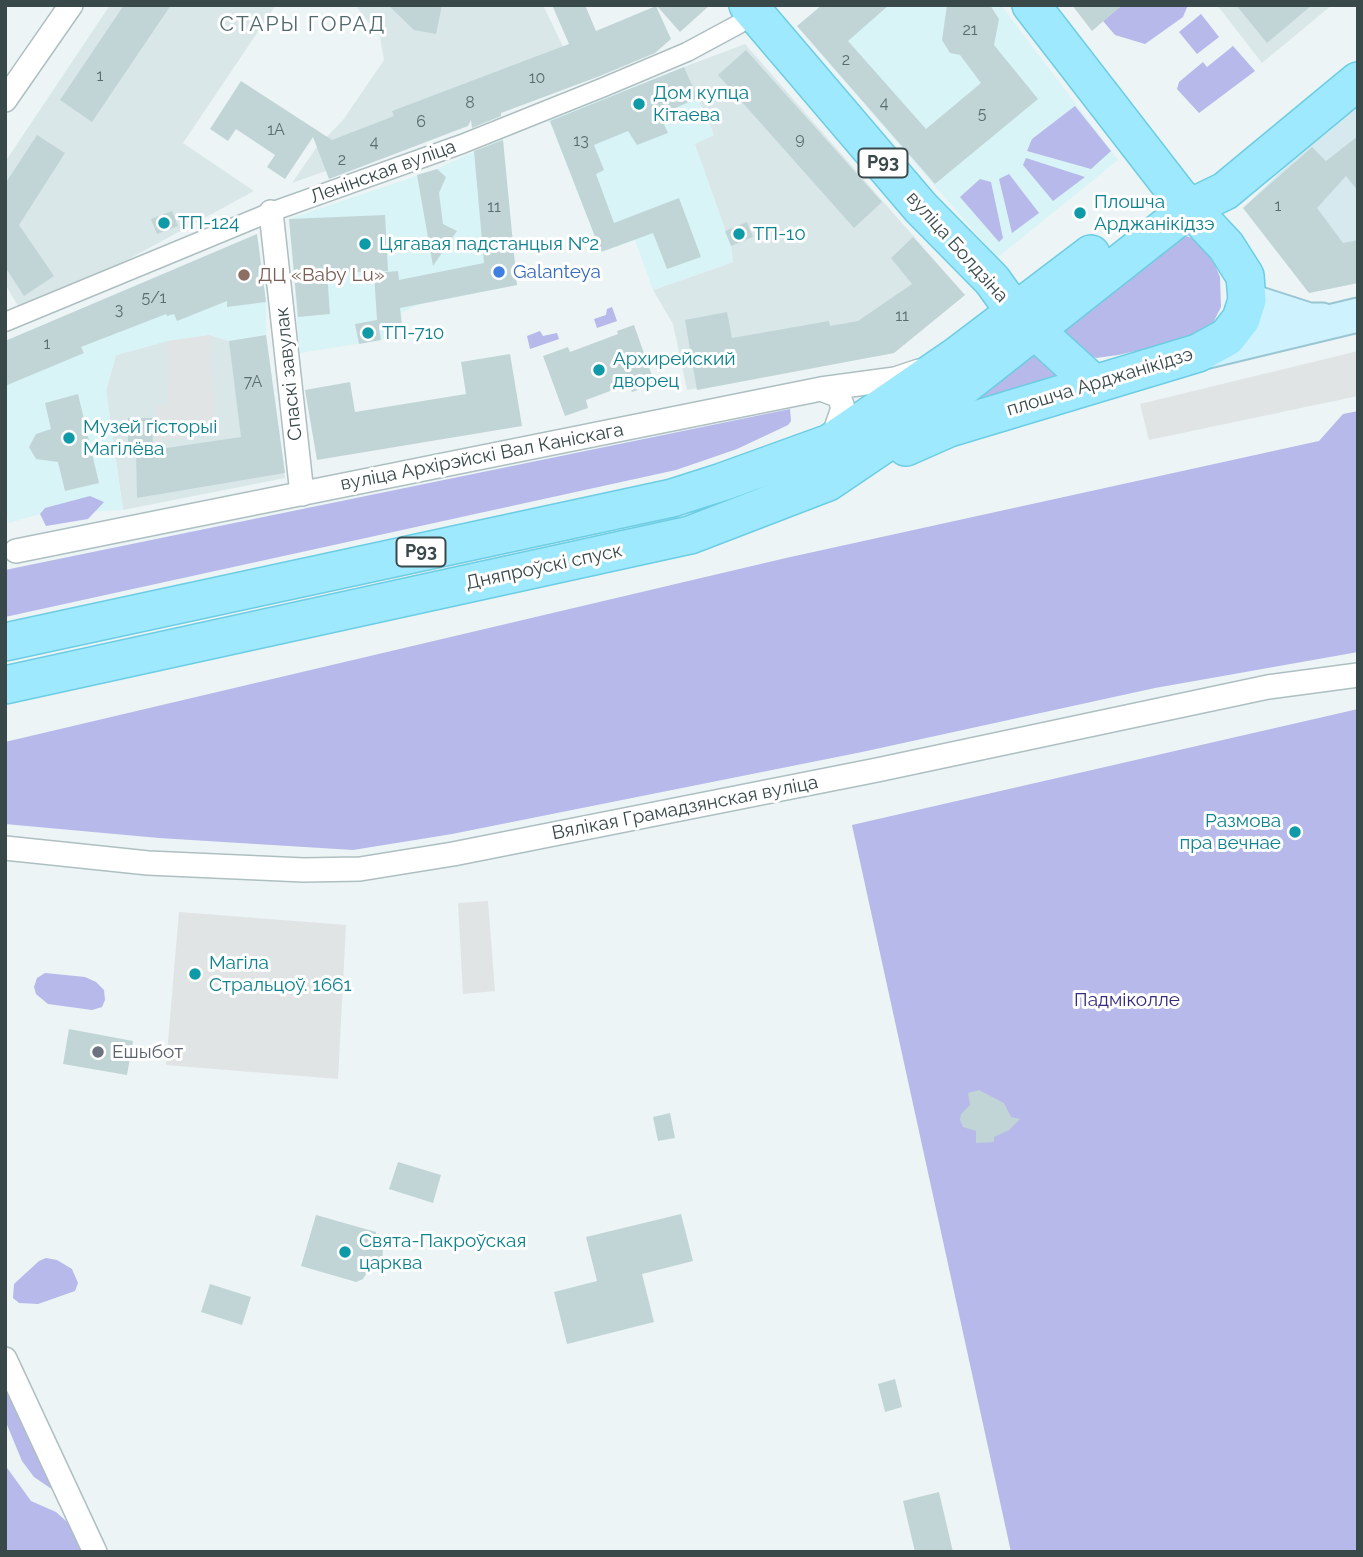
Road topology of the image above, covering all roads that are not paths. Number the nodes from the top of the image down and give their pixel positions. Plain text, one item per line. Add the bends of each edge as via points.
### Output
1 (71, 5) edge
2 (1031, 5) edge
3 (751, 8) edge
4 (1358, 56) edge
5 (1358, 81) edge
6 (5, 100) edge
7 (1184, 202) junction
8 (271, 212) junction
9 (1247, 300) junction
10 (1347, 318) edge
11 (1024, 321) junction
12 (5, 322) edge
13 (1198, 353) junction
14 (947, 362) junction
15 (1094, 384) junction
16 (821, 389) junction
17 (830, 443) junction
18 (828, 482) junction
19 (302, 494) junction
20 (16, 551) dead end
21 (5, 642) edge
22 (1358, 675) edge
23 (5, 685) edge
24 (5, 848) edge
25 (5, 1359) edge
26 (95, 1552) edge

1 - 6 street
2 - 7 main road
3 - 8 street, Ленінская вуліца via 724,33 639,72 475,139
3 - 11 main road, вуліца Болдзіна / Р93
4 - 7 main road
5 - 7 main road via 1225,191
7 - 9 main road via 1226,246 1245,276
7 - 11 main road, Р93
8 - 12 street, Ленінская вуліца
8 - 19 street, Спаскі завулак
9 - 10 main road via 1309,320
9 - 13 main road, плошча Арджанікідзэ via 1241,319 1227,337
10 - 13 main road
11 - 14 main road, Дняпроўскі спуск / Р93
11 - 15 main road, вуліца Болдзіна
11 - 18 main road, Дняпроўскі спуск / Р93 via 927,415
13 - 15 main road, плошча Арджанікідзэ
14 - 16 street, вуліца Архірэйскі Вал Каніскага via 895,379
14 - 17 main road, Дняпроўскі спуск / Р93
15 - 18 main road, плошча Арджанікідзэ via 949,428
16 - 17 street via 839,396 843,408
16 - 19 street, вуліца Архірэйскі Вал Каніскага
17 - 21 main road, Дняпроўскі спуск / Р93 via 672,498
18 - 23 main road, Дняпроўскі спуск / Р93 via 690,535
19 - 20 street, вуліца Архірэйскі Вал Каніскага
22 - 24 street, Вялікая Грамадзянская вуліца via 1254,690 877,770 359,869 148,863
25 - 26 street

